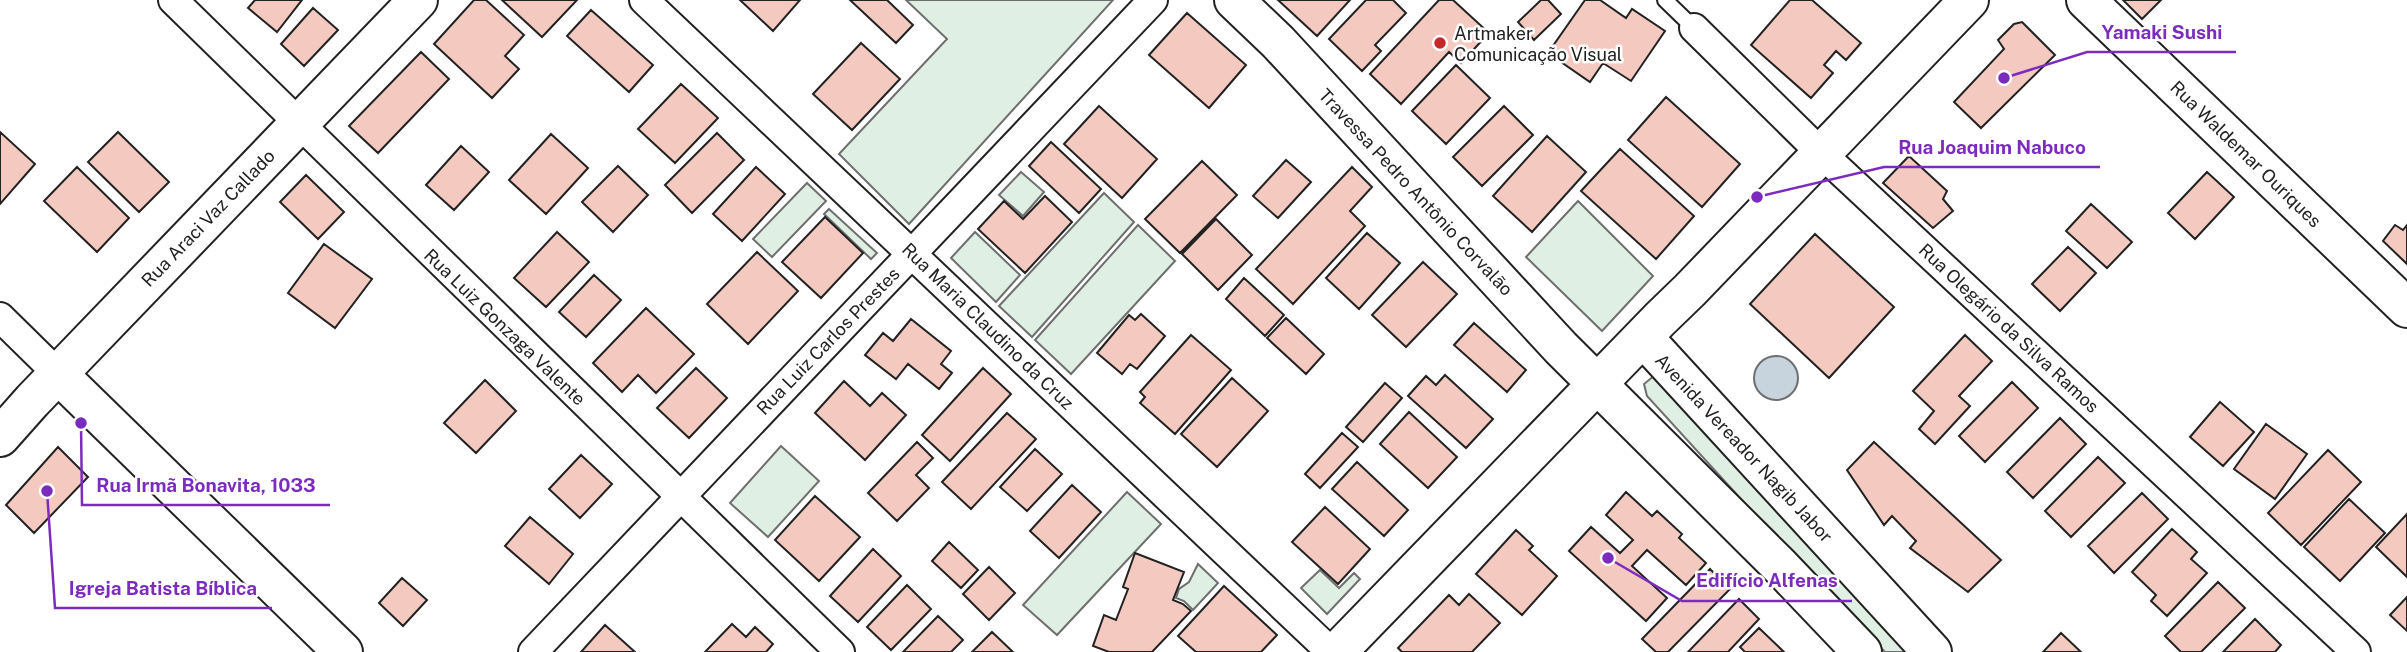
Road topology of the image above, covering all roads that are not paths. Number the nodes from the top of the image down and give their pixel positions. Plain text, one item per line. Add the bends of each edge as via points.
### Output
1 (173, 0) edge
2 (418, 0) edge
3 (644, 0) edge
4 (1153, 0) edge
5 (1234, 0) edge
6 (1665, 0) edge
7 (1969, 0) edge
8 (2086, 0) edge
9 (1693, 28) joint
10 (298, 124) junction
11 (1821, 153) junction
12 (911, 254) junction
13 (2407, 308) edge
14 (0, 317) edge
15 (1643, 337) junction
16 (58, 374) junction
17 (1598, 384) junction
18 (0, 437) edge
19 (679, 497) junction
20 (1817, 528) junction
21 (1781, 567) junction
22 (342, 652) edge
23 (533, 652) edge
24 (840, 652) edge
25 (1331, 652) edge
26 (1337, 652) edge
27 (1862, 652) edge
28 (1932, 652) edge
29 (2356, 652) edge

1 - 10 street, Rua Luiz Gonzaga Valente
2 - 10 main road, Rua Araci Vaz Callado
3 - 12 street, Rua Maria Claudino da Cruz
4 - 12 street, Rua Luiz Carlos Prestes
5 - 17 main road, Travessa Pedro Antônio Corvalão
6 - 9 lane, Rua Olegário da Silva Ramos
7 - 11 main road
8 - 13 main road, Rua Waldemar Ouriques
9 - 11 street, Rua Olegário da Silva Ramos
10 - 16 main road, Rua Araci Vaz Callado
10 - 19 street, Rua Luiz Gonzaga Valente
11 - 15 main road
11 - 29 street, Rua Olegário da Silva Ramos
12 - 19 street, Rua Luiz Carlos Prestes
12 - 25 street, Rua Maria Claudino da Cruz
14 - 16 street
15 - 17 main road
15 - 20 main road, Avenida Vereador Nagib Jabor
16 - 18 main road, Rua Araci Vaz Callado
16 - 22 main road
17 - 21 main road
17 - 26 main road
19 - 23 street, Rua Luiz Carlos Prestes
19 - 24 street, Rua Luiz Gonzaga Valente
20 - 21 main road
20 - 28 main road, Avenida Vereador Nagib Jabor
21 - 27 main road

